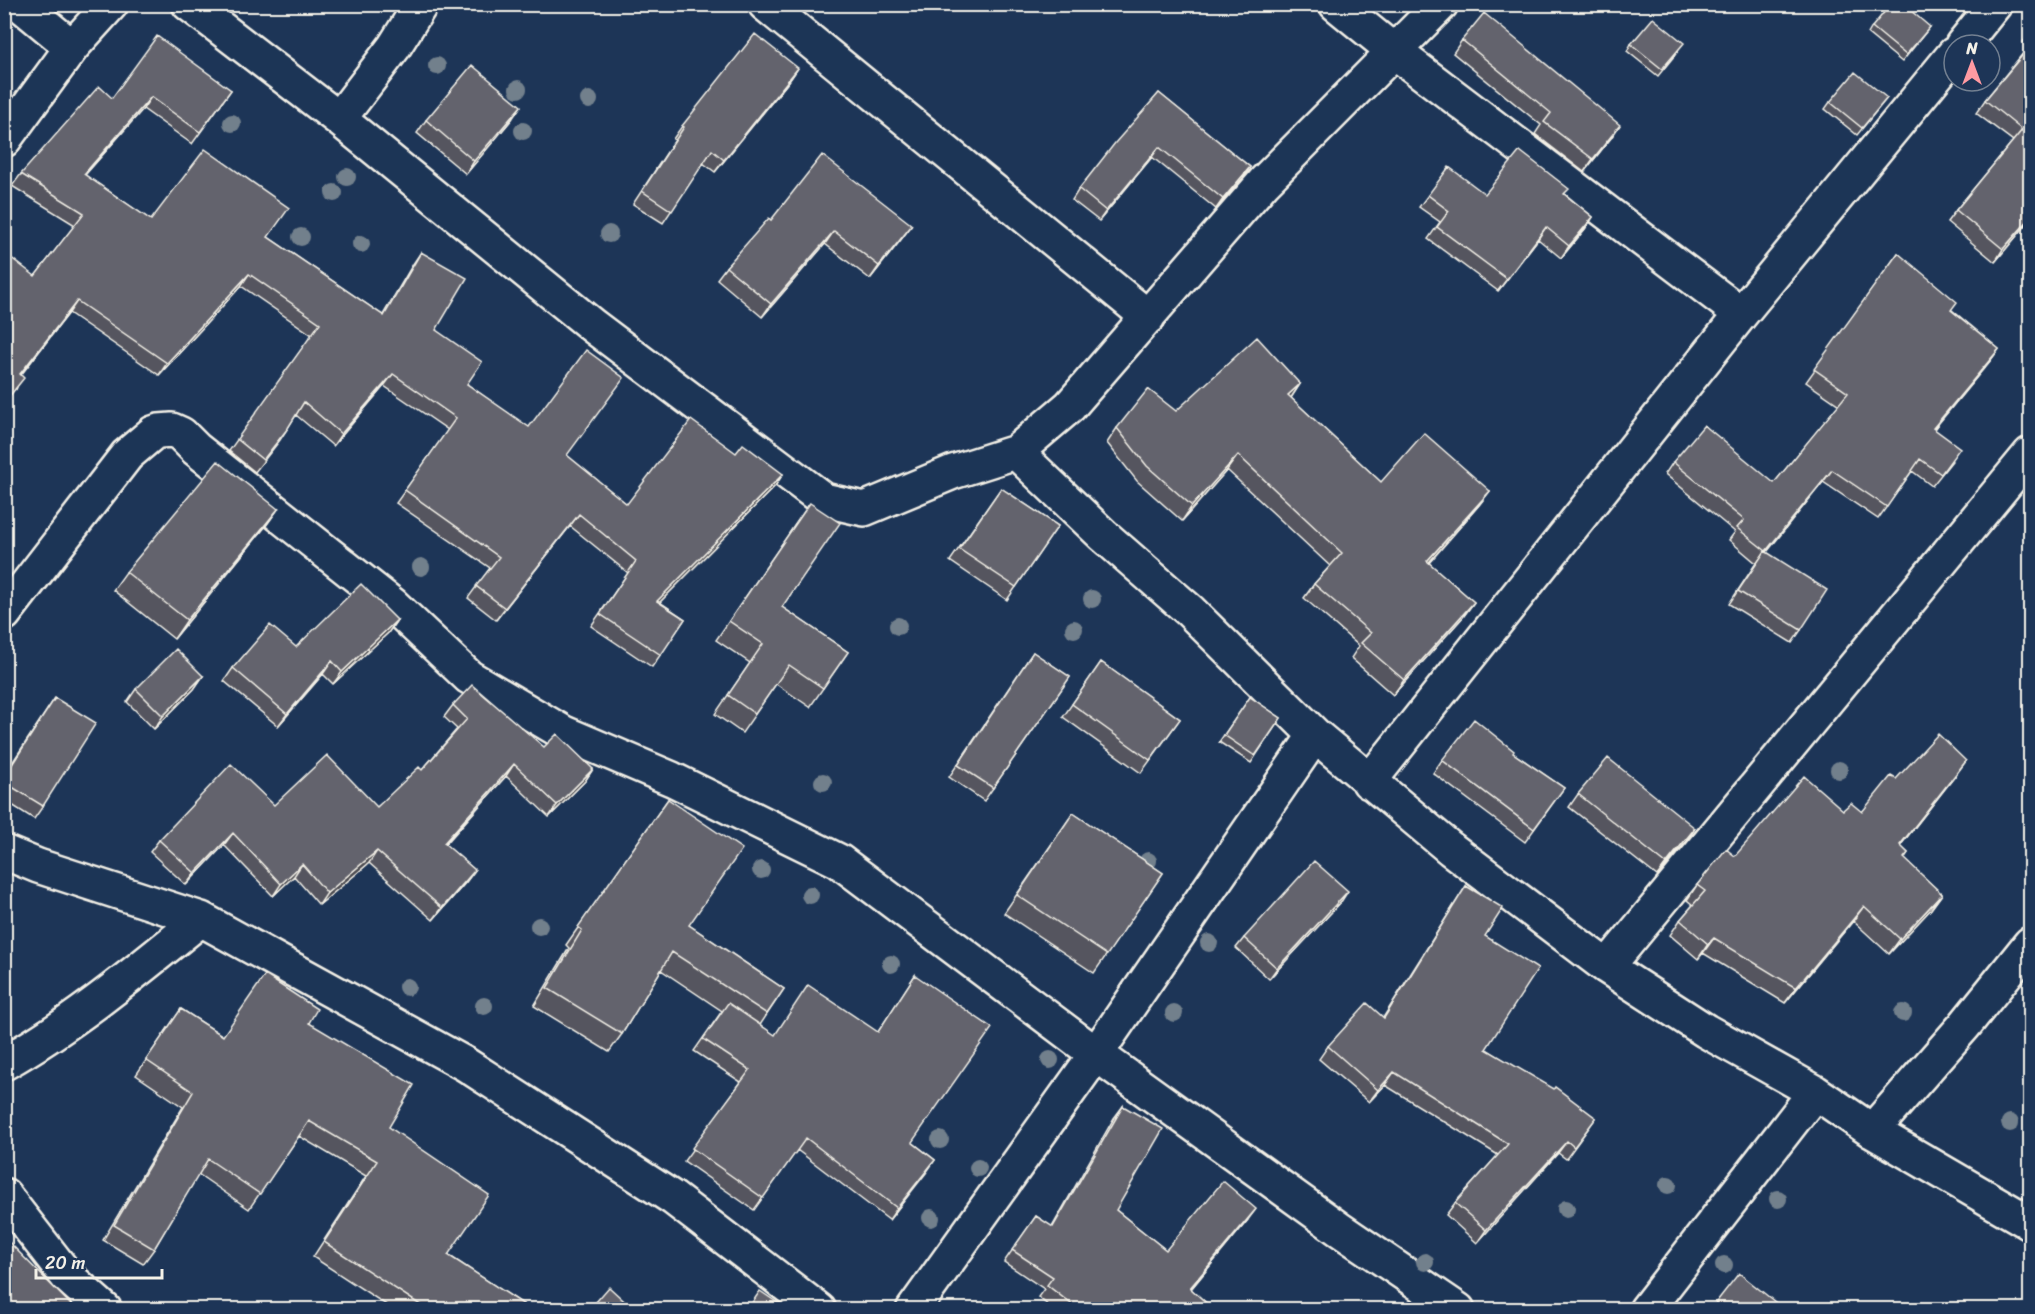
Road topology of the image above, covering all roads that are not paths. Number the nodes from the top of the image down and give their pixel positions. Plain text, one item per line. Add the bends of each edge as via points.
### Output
1 (20, 4) edge
2 (111, 4) edge
3 (189, 4) edge
4 (421, 4) edge
5 (765, 4) edge
6 (1336, 4) edge
7 (1441, 4) edge
8 (1995, 4) edge
9 (1972, 33) edge
10 (72, 47) junction
11 (1395, 52) junction
12 (1942, 69) edge
13 (339, 119) junction
14 (4, 140) edge
15 (1740, 314) junction
16 (1148, 317) junction
17 (1016, 452) junction
18 (2031, 454) edge
19 (4, 614) edge
20 (1315, 735) junction
21 (1369, 782) junction
22 (4, 852) edge
23 (201, 920) junction
24 (2031, 944) edge
25 (1607, 967) junction
26 (1096, 1054) junction
27 (4, 1063) edge
28 (1815, 1092) junction
29 (1872, 1131) junction
30 (4, 1195) edge
31 (2031, 1223) edge
32 (105, 1310) edge
33 (819, 1310) edge
34 (913, 1310) edge
35 (1458, 1310) edge
36 (1646, 1310) edge

1 - 10 street
2 - 10 street
3 - 13 street
4 - 13 street
5 - 16 street
6 - 11 street
7 - 11 street
8 - 9 street
10 - 14 street
11 - 15 street
11 - 16 street via 1264,182
12 - 15 street
13 - 17 street via 593,326 824,501 864,509 952,472
15 - 21 street
16 - 17 street via 1070,406
17 - 20 street via 1190,611
18 - 25 street
19 - 26 street via 127,455 153,433 172,430 393,605 469,677 564,733 672,779 839,861
20 - 21 street
20 - 26 street
21 - 25 street
22 - 23 street
23 - 27 street via 113,989
23 - 33 street via 465,1064 673,1198
24 - 29 street
25 - 28 street via 1706,1031
26 - 34 street
26 - 35 street
28 - 29 street
28 - 36 street
29 - 31 street
30 - 32 street via 67,1276

